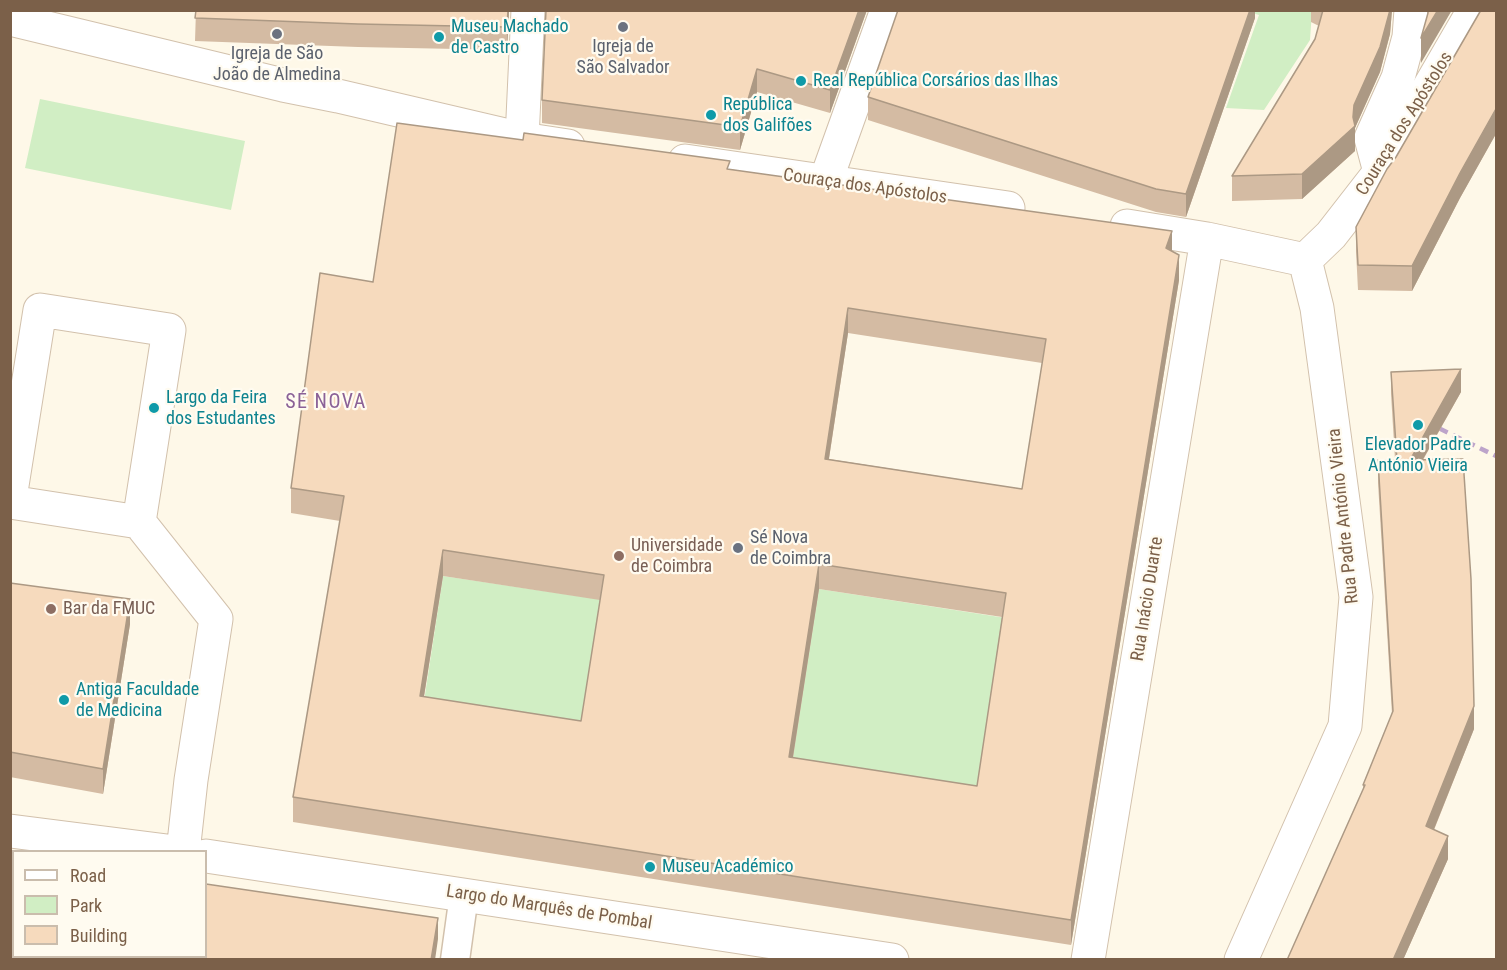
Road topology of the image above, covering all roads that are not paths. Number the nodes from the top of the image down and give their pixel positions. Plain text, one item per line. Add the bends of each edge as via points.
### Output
1 (528, 10) edge
2 (887, 10) edge
3 (1411, 10) edge
4 (1474, 10) edge
5 (10, 19) edge
6 (522, 139) junction
7 (592, 149) edge
8 (650, 157) edge
9 (1380, 172) junction
10 (826, 180) junction
11 (1034, 212) edge
12 (1103, 223) edge
13 (1208, 239) junction
14 (1305, 260) junction
15 (10, 500) edge
16 (138, 522) junction
17 (10, 831) edge
18 (159, 850) edge
19 (183, 850) edge
20 (207, 856) edge
21 (464, 895) junction
22 (455, 960) edge
23 (892, 960) edge
24 (1088, 960) edge
25 (1241, 960) edge

1 - 6 street
2 - 10 street
3 - 9 street via 1398,78 1371,138
4 - 9 street, Couraça dos Apóstolos
5 - 6 street
6 - 7 street
8 - 10 street, Couraça dos Apóstolos
9 - 14 street, Couraça dos Apóstolos via 1331,235
10 - 11 street, Couraça dos Apóstolos
12 - 13 street
13 - 14 street
13 - 24 street, Rua Inácio Duarte
14 - 25 street, Rua Padre António Vieira via 1317,308 1356,597 1345,726
15 - 16 street
15 - 16 street via 40,310 169,330
16 - 19 street via 216,619
17 - 18 street
20 - 21 street, Largo do Marquês de Pombal
21 - 22 lane
21 - 23 street, Largo do Marquês de Pombal

